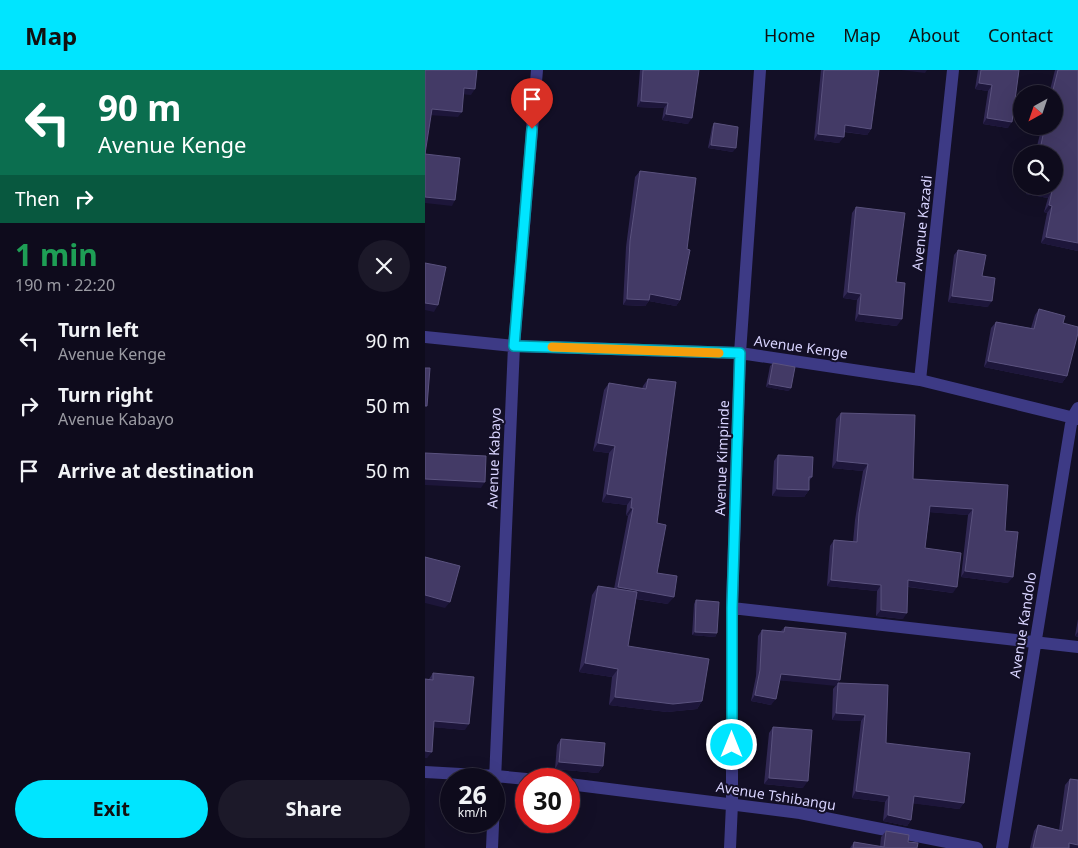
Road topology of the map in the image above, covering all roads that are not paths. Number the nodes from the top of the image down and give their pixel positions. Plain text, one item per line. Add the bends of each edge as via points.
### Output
1 (537, 70) edge
2 (760, 70) edge
3 (953, 70) edge
4 (425, 337) edge
5 (514, 346) junction
6 (740, 353) junction
7 (919, 380) junction
8 (1076, 415) edge
9 (732, 608) junction
10 (1035, 642) junction
11 (1078, 647) edge
12 (496, 768) edge
13 (425, 772) edge
14 (440, 773) edge
15 (580, 785) edge
16 (732, 804) junction
17 (493, 833) edge
18 (492, 848) edge
19 (730, 848) edge
20 (977, 848) edge
21 (1001, 848) edge

1 - 5 street, Avenue Kabayo
2 - 6 street, Avenue Kimpinde
3 - 7 street, Avenue Kazadi
4 - 5 street, Avenue Kenge
5 - 6 street, Avenue Kenge
5 - 12 street, Avenue Kabayo
6 - 7 street, Avenue Kenge
6 - 9 street, Avenue Kimpinde
7 - 8 street, Avenue Kenge
8 - 10 street, Avenue Kandolo
9 - 10 street
9 - 16 street, Avenue Kimpinde
10 - 11 street
10 - 21 street, Avenue Kandolo
13 - 14 street
15 - 16 street, Avenue Tshibangu
16 - 19 street, Avenue Kimpinde
16 - 20 street, Avenue Tshibangu via 800,813
17 - 18 street, Avenue Kabayo

